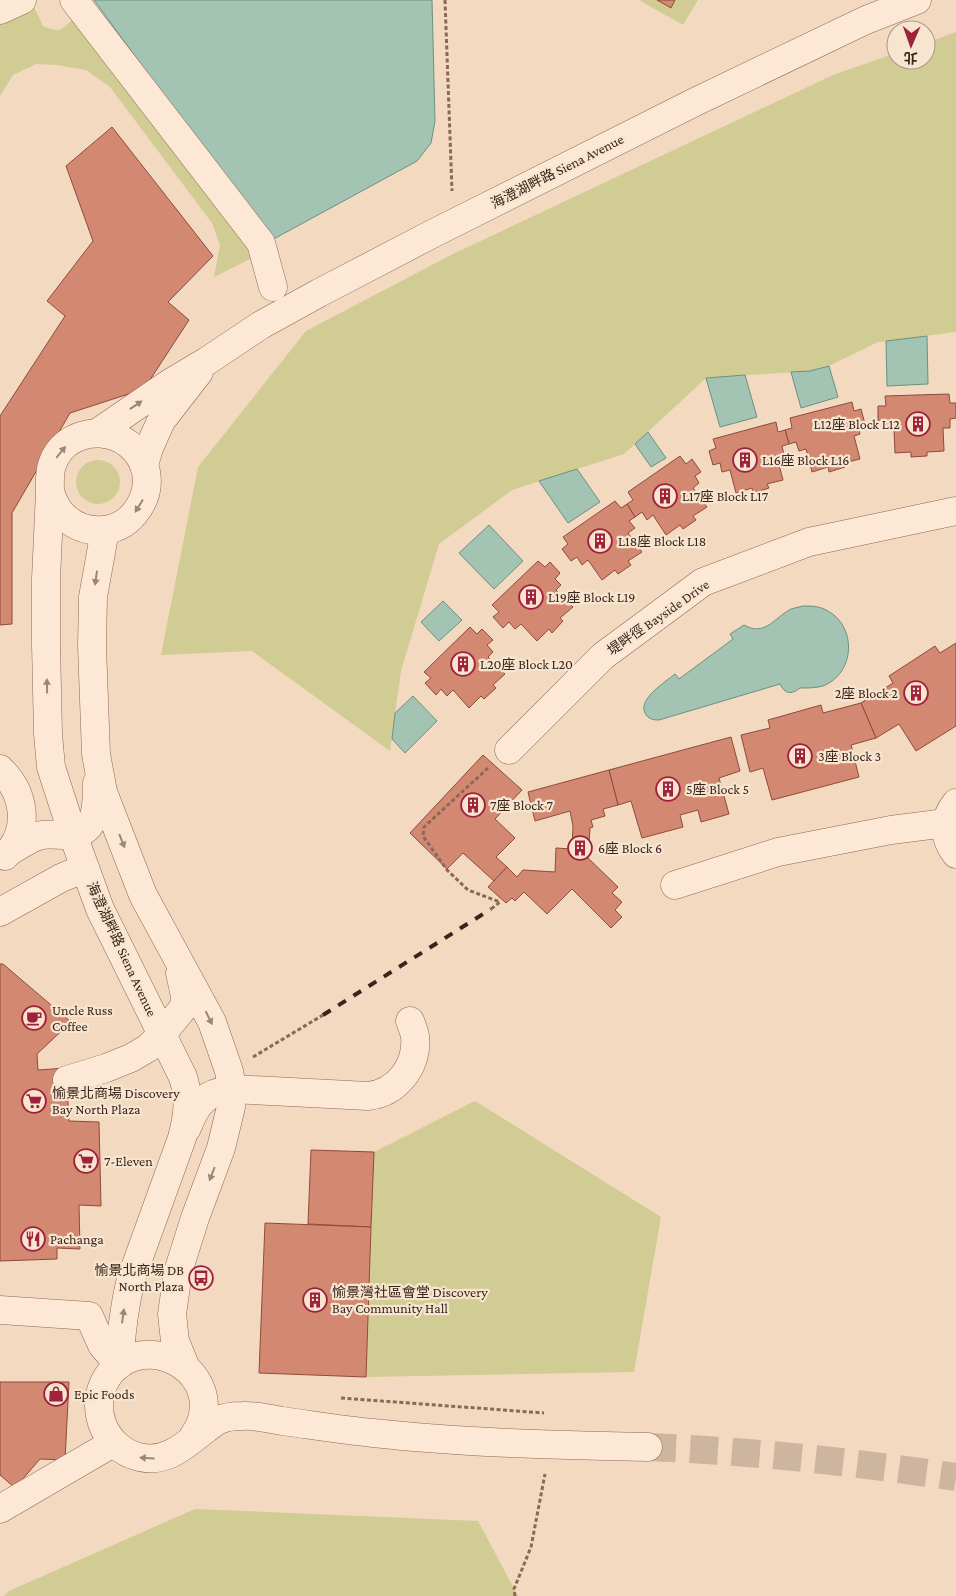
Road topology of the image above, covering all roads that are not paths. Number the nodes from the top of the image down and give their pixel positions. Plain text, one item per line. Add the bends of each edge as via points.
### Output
1 (22, 0) edge
2 (74, 0) edge
3 (918, 0) edge
4 (0, 10) edge
5 (861, 10) edge
6 (272, 288) dead end
7 (207, 361) junction
8 (97, 433) junction
9 (144, 465) junction
10 (50, 492) junction
11 (956, 511) edge
12 (105, 530) junction
13 (48, 734) junction
14 (509, 750) road end
15 (96, 754) junction
16 (5, 774) edge
17 (951, 813) edge
18 (73, 835) junction
19 (956, 854) edge
20 (5, 856) edge
21 (85, 868) junction
22 (675, 885) dead end
23 (0, 912) edge
24 (173, 950) junction
25 (410, 1021) dead end
26 (162, 1034) junction
27 (67, 1080) dead end
28 (231, 1080) junction
29 (182, 1138) junction
30 (0, 1310) edge
31 (119, 1365) junction
32 (186, 1368) junction
33 (201, 1392) junction
34 (244, 1416) junction
35 (191, 1440) junction
36 (113, 1443) junction
37 (648, 1447) tunnel mouth
38 (0, 1509) edge

1 - 4 street
2 - 6 street via 261,243
3 - 5 street, 海澄湖畔路 Siena Avenue
5 - 7 street, 海澄湖畔路 Siena Avenue via 697,100 319,292
8 -> 7 street, 海澄湖畔路 Siena Avenue via 170,382
7 - 9 street, 海澄湖畔路 Siena Avenue via 161,421
8 - 9 street, 海澄湖畔路 Siena Avenue via 126,441 137,451
10 -> 8 street, 海澄湖畔路 Siena Avenue via 52,464 60,452 83,435
9 -> 12 street, 海澄湖畔路 Siena Avenue via 148,479 140,507 119,526
10 - 12 street via 64,517 90,530
13 -> 10 street, 海澄湖畔路 Siena Avenue via 46,580
11 - 14 street, 堤畔徑 Bayside Drive via 808,542 703,582 603,656
12 -> 15 street via 93,597
13 - 16 street via 42,770 28,777
13 - 18 street, 海澄湖畔路 Siena Avenue via 51,767
15 - 18 street via 95,812 84,832
15 -> 24 street via 103,792 115,825 143,895
16 - 20 street via 19,797 22,817 18,837
17 - 19 street via 946,835
17 - 22 street via 912,826 778,852
18 - 20 street via 39,836
18 - 21 street, 海澄湖畔路 Siena Avenue
21 - 23 street
21 - 26 street, 海澄湖畔路 Siena Avenue via 100,909
24 - 26 street via 185,1006
24 -> 28 street via 212,1022
25 - 28 street via 415,1035 411,1063 397,1084 379,1095
26 - 27 street via 131,1058
26 - 29 street, 海澄湖畔路 Siena Avenue via 184,1077 188,1094
28 - 29 street via 207,1096 191,1117
28 -> 32 street via 231,1107 221,1148 178,1272 172,1314 175,1341
31 -> 29 street, 海澄湖畔路 Siena Avenue via 123,1318 132,1278
30 - 31 street via 89,1316 102,1345
31 - 32 street via 135,1357 153,1354 171,1358
31 - 36 street via 102,1388 98,1408 102,1426
32 - 33 street via 194,1376
33 - 34 street
33 - 35 street via 202,1418
34 - 35 street via 220,1419
34 - 37 street via 374,1433 474,1441
35 -> 36 street via 166,1456 148,1459 129,1454
36 - 38 street

